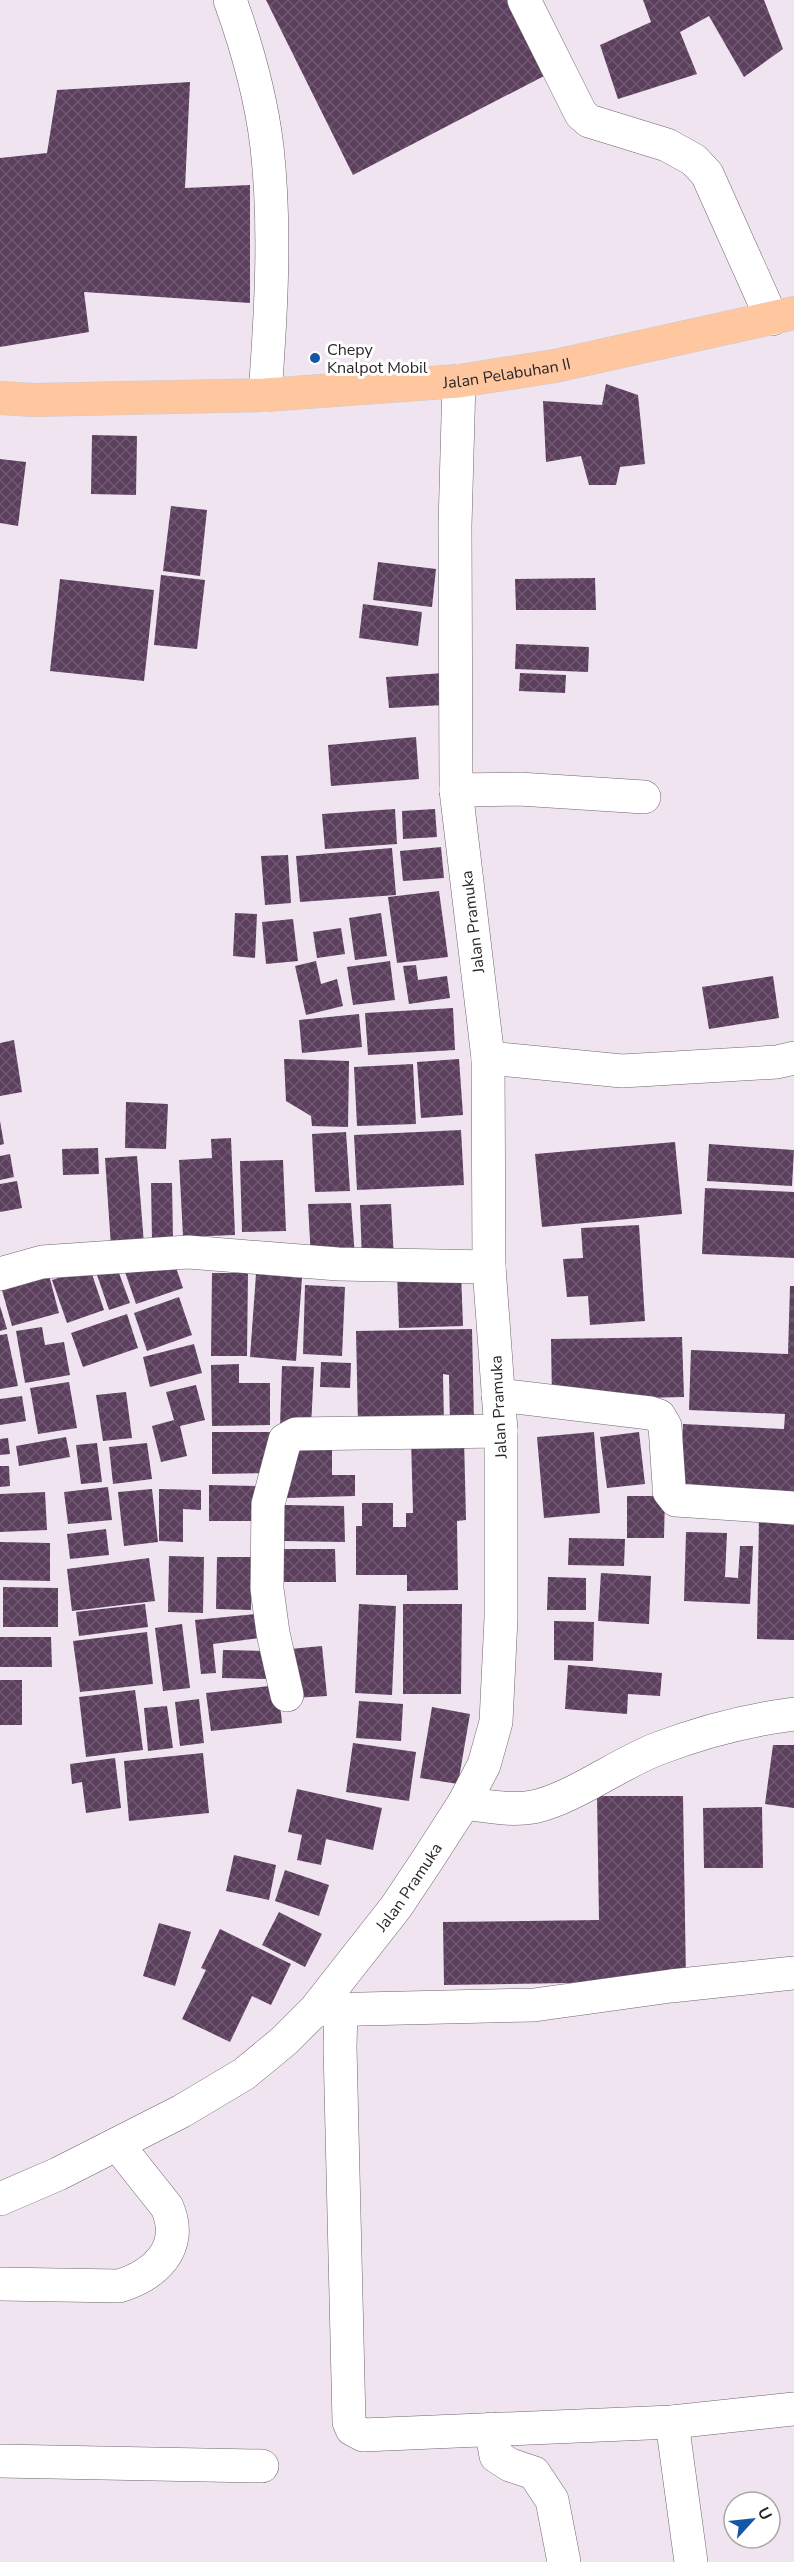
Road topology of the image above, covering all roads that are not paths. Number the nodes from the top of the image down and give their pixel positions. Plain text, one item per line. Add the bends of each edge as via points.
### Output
1 (230, 0) edge
2 (524, 0) edge
3 (783, 316) edge
4 (459, 381) junction
5 (266, 395) junction
6 (0, 398) edge
7 (456, 790) junction
8 (644, 797) dead end
9 (488, 1058) junction
10 (794, 1058) edge
11 (489, 1267) junction
12 (0, 1274) edge
13 (498, 1395) junction
14 (501, 1431) junction
15 (794, 1508) edge
16 (287, 1695) dead end
17 (794, 1714) edge
18 (464, 1803) junction
19 (794, 1972) edge
20 (328, 2009) junction
21 (117, 2144) junction
22 (0, 2199) edge
23 (0, 2284) edge
24 (794, 2409) edge
25 (672, 2422) junction
26 (491, 2429) junction
27 (0, 2461) edge
28 (262, 2466) dead end
29 (564, 2562) edge
30 (691, 2562) edge

1 - 5 street via 246,44 267,146 272,235
2 - 3 street via 581,114 589,121 681,152 707,174
3 - 4 main road, Jalan Pelabuhan II via 555,366
4 - 5 main road, Jalan Pelabuhan II
4 - 7 street, Jalan Pramuka
5 - 6 main road, Jalan Pelabuhan II
7 - 8 street via 519,789
7 - 9 street, Jalan Pramuka
9 - 10 street via 622,1071
9 - 11 street, Jalan Pramuka
11 - 12 street via 338,1264 188,1252 42,1262
11 - 13 street, Jalan Pramuka
13 - 14 street, Jalan Pramuka
13 - 15 street via 658,1416 665,1426 669,1491 676,1500
14 - 16 street via 296,1434 285,1440 268,1504 267,1589
14 - 18 street, Jalan Pramuka via 501,1630 496,1722 484,1765
17 - 18 street via 717,1729 675,1742 533,1806 505,1809
18 - 20 street, Jalan Pramuka
19 - 20 street via 534,2005
20 - 21 street, Jalan Pramuka via 244,2074
20 - 26 street via 340,2047 352,2429 363,2435
21 - 22 street, Jalan Pramuka
21 - 23 street via 167,2207 172,2219 172,2237 163,2259 137,2281 119,2286
24 - 25 street
25 - 26 street
25 - 30 street
26 - 29 street via 496,2456 534,2473 552,2500
27 - 28 street

